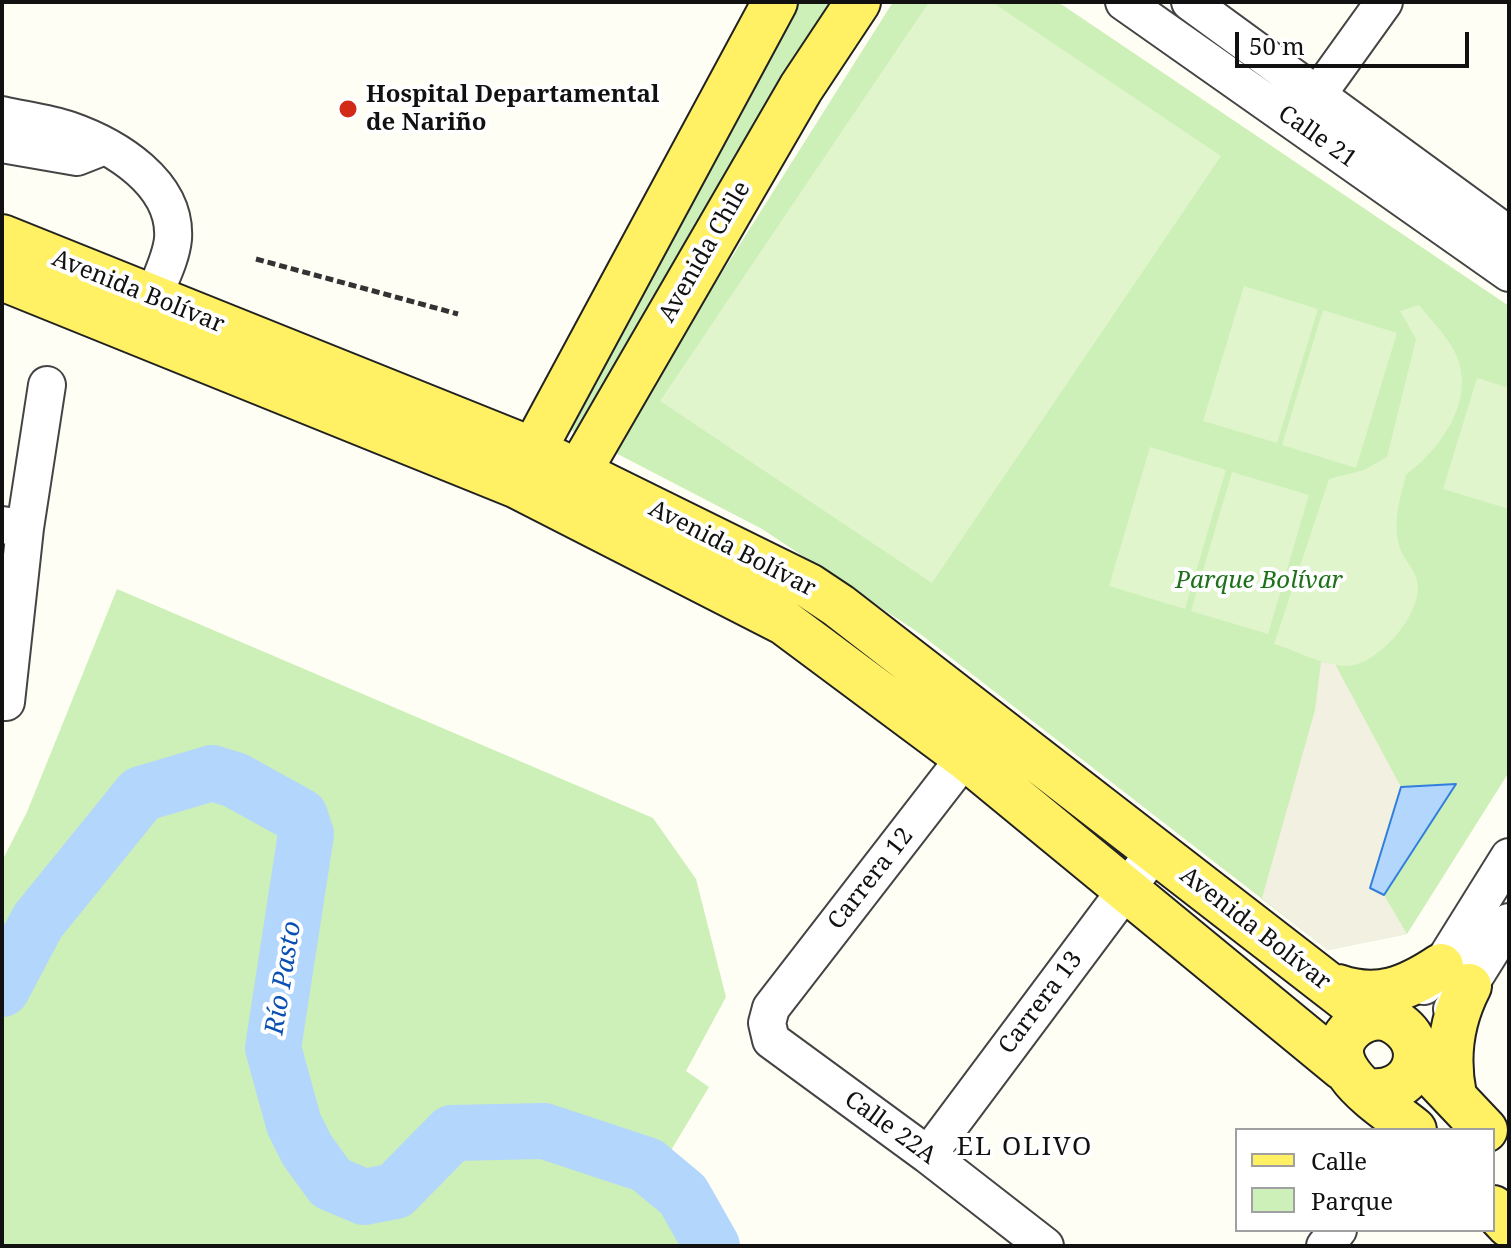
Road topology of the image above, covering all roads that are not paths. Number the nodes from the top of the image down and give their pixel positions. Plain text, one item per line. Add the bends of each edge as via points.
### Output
1 (775, 2) edge
2 (858, 2) edge
3 (1124, 2) edge
4 (1190, 2) edge
5 (1384, 2) edge
6 (1318, 94) junction
7 (2, 115) edge
8 (2, 144) edge
9 (105, 146) junction
10 (1509, 235) edge
11 (2, 237) edge
12 (1509, 273) edge
13 (2, 278) edge
14 (153, 298) junction
15 (47, 385) dead end
16 (524, 468) junction
17 (568, 488) junction
18 (14, 526) edge
19 (6, 702) dead end
20 (978, 740) junction
21 (1155, 851) junction
22 (1509, 857) edge
23 (1126, 888) junction
24 (1509, 922) edge
25 (1455, 976) junction
26 (1321, 981) junction
27 (1398, 1035) junction
28 (771, 1040) joint
29 (1354, 1079) junction
30 (1454, 1095) junction
31 (1412, 1128) edge
32 (1483, 1128) edge
33 (1495, 1141) edge
34 (928, 1155) junction
35 (1509, 1157) edge
36 (1495, 1210) edge
37 (1509, 1225) edge
38 (1045, 1246) edge

1 - 16 main road
2 - 17 main road, Avenida Chile via 801,88
3 - 12 street, Calle 21
4 - 6 street, Calle 21
5 - 6 street
6 - 10 street, Calle 21
7 - 9 street via 66,129
8 - 9 street via 77,157
9 - 14 street via 152,182 171,215 170,253
11 - 14 main road, Avenida Bolívar
13 - 16 main road, Avenida Bolívar
14 - 16 main road, Avenida Bolívar
15 - 18 street
16 - 17 main road, Avenida Bolívar
17 - 20 main road, Avenida Bolívar
18 - 19 street
20 - 21 main road, Avenida Bolívar
20 - 23 main road, Avenida Bolívar
20 - 28 street, Carrera 12 via 771,1008
21 - 23 street, Carrera 13
21 - 26 main road, Avenida Bolívar
22 - 25 street
23 - 29 main road, Avenida Bolívar
23 - 34 street, Carrera 13
24 - 25 street
25 - 26 main road via 1383,993 1351,992
25 - 27 street via 1407,1007
25 - 30 main road via 1450,1060
26 - 27 main road, Avenida Bolívar
27 - 29 main road via 1359,1023 1343,1042
27 - 29 main road via 1413,1070 1398,1086 1388,1091
27 - 30 main road, Avenida Bolívar
28 - 34 street, Calle 22A
29 - 31 main road, Avenida Bolívar
30 - 32 main road, Avenida Bolívar
33 - 35 main road
34 - 38 street, Calle 22A
36 - 37 main road

